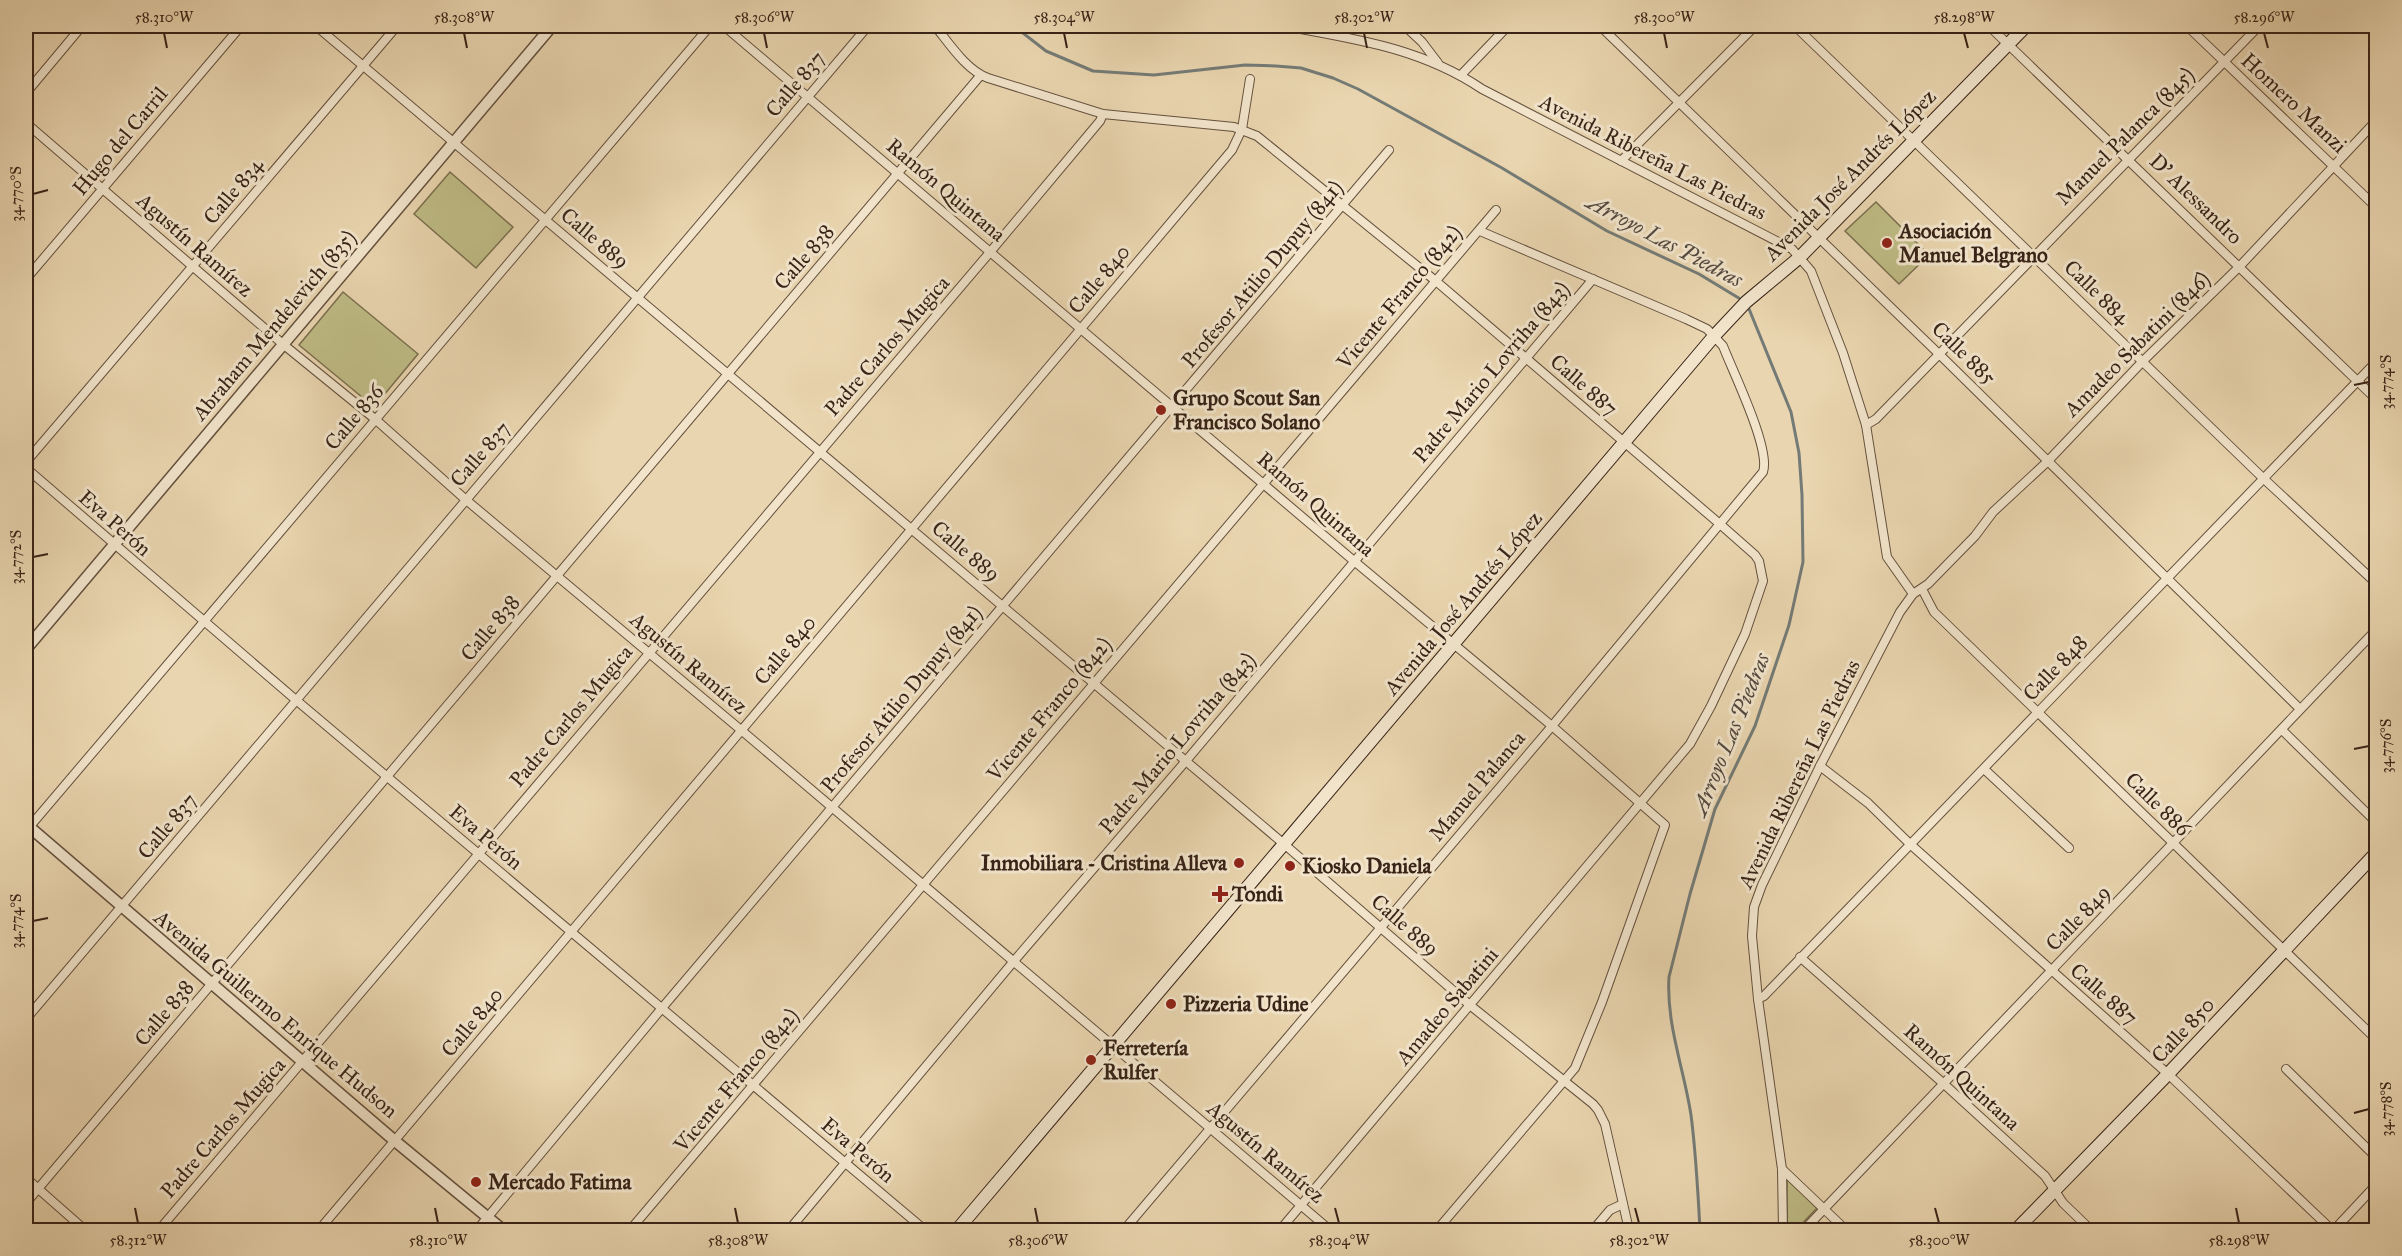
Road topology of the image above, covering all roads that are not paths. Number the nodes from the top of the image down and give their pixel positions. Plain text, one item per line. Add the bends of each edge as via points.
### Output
1 (82, 26) edge
2 (241, 26) edge
3 (316, 26) edge
4 (397, 26) edge
5 (552, 26) edge
6 (710, 26) edge
7 (724, 26) edge
8 (868, 26) edge
9 (935, 26) edge
10 (1284, 26) edge
11 (1405, 26) edge
12 (1508, 26) edge
13 (1600, 26) edge
14 (1755, 26) edge
15 (1795, 26) edge
16 (1989, 26) edge
17 (2026, 26) edge
18 (2187, 26) edge
19 (2259, 26) edge
20 (2008, 44) junction
21 (2224, 62) junction
22 (1439, 64) junction
23 (363, 66) junction
24 (1461, 75) junction
25 (981, 76) junction
26 (1250, 79) dead end
27 (26, 93) edge
28 (808, 98) junction
29 (1680, 103) junction
30 (1103, 114) junction
31 (2376, 121) edge
32 (26, 123) edge
33 (1242, 129) junction
34 (1913, 140) junction
35 (454, 142) junction
36 (1389, 150) dead end
37 (2127, 159) junction
38 (1621, 161) junction
39 (2334, 165) junction
40 (899, 174) junction
41 (102, 189) junction
42 (1343, 206) junction
43 (2376, 207) edge
44 (1496, 210) dead end
45 (545, 220) junction
46 (1480, 231) junction
47 (1819, 237) junction
48 (991, 252) junction
49 (1800, 256) junction
50 (2034, 256) junction
51 (193, 266) junction
52 (2240, 266) junction
53 (26, 279) edge
54 (1593, 279) junction
55 (1437, 282) junction
56 (638, 298) junction
57 (1082, 328) junction
58 (1715, 335) junction
59 (284, 345) junction
60 (1939, 354) junction
61 (1526, 359) junction
62 (2143, 361) junction
63 (2376, 362) edge
64 (728, 374) junction
65 (2358, 381) junction
66 (2376, 399) edge
67 (1173, 406) junction
68 (375, 420) junction
69 (1866, 426) junction
70 (1624, 443) junction
71 (820, 452) junction
72 (2048, 461) junction
73 (26, 462) edge
74 (26, 468) edge
75 (2264, 478) junction
76 (1264, 483) junction
77 (465, 499) junction
78 (1721, 525) junction
79 (912, 529) junction
80 (113, 545) junction
81 (1354, 561) junction
82 (558, 576) junction
83 (2168, 578) junction
84 (2376, 583) edge
85 (1922, 589) junction
86 (1913, 594) junction
87 (1003, 606) junction
88 (204, 622) junction
89 (2376, 630) edge
90 (1454, 643) junction
91 (26, 649) edge
92 (648, 654) junction
93 (1093, 684) junction
94 (296, 700) junction
95 (2300, 710) junction
96 (2037, 712) junction
97 (1552, 726) junction
98 (741, 730) junction
99 (2282, 730) junction
100 (1185, 762) junction
101 (1821, 766) junction
102 (1984, 770) junction
103 (387, 777) junction
104 (1640, 802) junction
105 (833, 808) junction
106 (2376, 822) edge
107 (27, 828) edge
108 (1284, 844) junction
109 (1910, 844) junction
110 (2173, 844) junction
111 (2068, 848) dead end
112 (2376, 853) edge
113 (477, 854) junction
114 (924, 886) junction
115 (121, 908) junction
116 (1380, 928) junction
117 (572, 933) junction
118 (2284, 951) junction
119 (1800, 957) junction
120 (1014, 961) junction
121 (2051, 972) junction
122 (212, 984) junction
123 (1758, 999) junction
124 (1471, 1006) junction
125 (662, 1008) junction
126 (26, 1019) edge
127 (2376, 1039) edge
128 (1112, 1046) junction
129 (303, 1062) junction
130 (2286, 1070) dead end
131 (2168, 1074) junction
132 (1565, 1082) junction
133 (1944, 1084) junction
134 (754, 1086) junction
135 (1209, 1128) junction
136 (395, 1141) junction
137 (2376, 1157) edge
138 (846, 1163) junction
139 (1782, 1169) junction
140 (26, 1178) edge
141 (2376, 1185) edge
142 (38, 1189) junction
143 (2054, 1191) junction
144 (26, 1203) edge
145 (1623, 1204) junction
146 (1301, 1206) junction
147 (1823, 1209) junction
148 (488, 1218) junction
149 (85, 1230) edge
150 (159, 1230) edge
151 (319, 1230) edge
152 (477, 1230) edge
153 (503, 1230) edge
154 (630, 1230) edge
155 (789, 1230) edge
156 (925, 1230) edge
157 (957, 1230) edge
158 (1124, 1230) edge
159 (1280, 1230) edge
160 (1330, 1230) edge
161 (1437, 1230) edge
162 (1593, 1230) edge
163 (1629, 1230) edge
164 (1783, 1230) edge
165 (1804, 1230) edge
166 (1846, 1230) edge
167 (2016, 1230) edge
168 (2091, 1230) edge
169 (2332, 1230) edge

1 - 27 street
2 - 41 street, Hugo del Carril
3 - 23 street, Calle 889
4 - 23 street, Calle 834
5 - 35 street, Abraham Mendelevich (835)
6 - 45 street, Calle 836
7 - 28 street, Ramón Quintana
8 - 28 street, Calle 837
9 - 25 street
10 - 22 street, Avenida Ribereña Las Piedras via 1387,45
11 - 22 street
12 - 24 street
13 - 29 street, Calle 885
14 - 29 street
15 - 34 street, Calle 884
16 - 20 street, D' Alessandro
17 - 20 main road, Avenida José Andrés López
18 - 21 street, Homero Manzi
19 - 21 street, Manuel Palanca (845)
20 - 34 main road, Avenida José Andrés López
20 - 37 street, D' Alessandro
21 - 37 street, Manuel Palanca (845)
21 - 39 street, Homero Manzi
22 - 24 street, Avenida Ribereña Las Piedras
23 - 35 street, Calle 889
23 - 51 street, Calle 834
24 - 38 street, Avenida Ribereña Las Piedras
25 - 30 street
25 - 40 street, Calle 838
26 - 33 street, Calle 840
28 - 40 street, Ramón Quintana
28 - 56 street, Calle 837
29 - 38 street
29 - 47 street, Calle 885
30 - 33 street
30 - 48 street, Padre Carlos Mugica
31 - 39 street, Amadeo Sabatini (846)
32 - 41 street, Agustín Ramírez
33 - 42 street, Calle 887 via 1257,136
33 - 57 street, Calle 840 via 1232,150
34 - 47 main road, Avenida José Andrés López
34 - 50 street, Calle 884
35 - 45 street, Calle 889
35 - 59 street, Abraham Mendelevich (835)
36 - 42 street, Profesor Atilio Dupuy (841)
37 - 50 street, Manuel Palanca (845)
37 - 52 street, D' Alessandro
38 - 49 street, Avenida Ribereña Las Piedras
39 - 43 street, Homero Manzi
39 - 52 street, Amadeo Sabatini (846)
40 - 48 street, Ramón Quintana
40 - 64 street, Calle 838
41 - 51 street, Agustín Ramírez
41 - 53 street, Hugo del Carril
42 - 55 street, Calle 887
42 - 67 street, Profesor Atilio Dupuy (841)
44 - 46 street, Vicente Franco (842)
45 - 56 street, Calle 889
45 - 68 street, Calle 836
46 - 54 street
46 - 55 street, Vicente Franco (842)
47 - 49 main road, Avenida José Andrés López
47 - 60 street, Calle 885
48 - 57 street, Ramón Quintana
48 - 71 street, Padre Carlos Mugica
49 - 58 main road, Avenida José Andrés López via 1759,290
49 - 69 street, Avenida Ribereña Las Piedras via 1811,271 1843,353
50 - 60 street, Manuel Palanca (845)
50 - 62 street, Calle 884
51 - 59 street, Agustín Ramírez
51 - 73 street, Calle 834
52 - 62 street, Amadeo Sabatini (846)
52 - 65 street, D' Alessandro
54 - 58 street
54 - 61 street, Padre Mario Lovriha (843)
55 - 61 street, Calle 887
55 - 76 street, Vicente Franco (842)
56 - 64 street, Calle 889
56 - 77 street, Calle 837
57 - 67 street, Ramón Quintana
57 - 79 street, Calle 840
58 - 70 main road, Avenida José Andrés López
58 - 78 street, Manuel Palanca via 1723,346 1766,461 1763,472
59 - 68 street, Agustín Ramírez
59 - 80 street, Abraham Mendelevich (835)
60 - 69 street, Manuel Palanca (845)
60 - 72 street, Calle 885
61 - 70 street, Calle 887
61 - 81 street, Padre Mario Lovriha (843)
62 - 72 street, Amadeo Sabatini (846)
62 - 75 street, Calle 884
63 - 65 street, Calle 848
64 - 71 street, Calle 889
64 - 82 street, Calle 838
65 - 66 street, D' Alessandro
65 - 75 street, Calle 848
67 - 76 street, Ramón Quintana
67 - 87 street, Profesor Atilio Dupuy (841)
68 - 77 street, Agustín Ramírez
68 - 88 street, Calle 836
69 - 86 street, Avenida Ribereña Las Piedras via 1884,548 1890,565
70 - 78 street, Calle 887
70 - 90 main road, Avenida José Andrés López
71 - 79 street, Calle 889
71 - 92 street, Padre Carlos Mugica
72 - 83 street, Calle 885
72 - 85 street, Amadeo Sabatini (846) via 1993,512 1976,536
74 - 80 street, Eva Perón
75 - 83 street, Calle 848
75 - 84 street, Calle 884
76 - 81 street, Ramón Quintana
76 - 93 street, Vicente Franco (842)
77 - 82 street, Agustín Ramírez
77 - 94 street, Calle 837
78 - 97 street, Manuel Palanca
78 - 104 street, Calle 887 via 1759,561 1761,589 1744,634 1690,744
79 - 87 street, Calle 889
79 - 98 street, Calle 840
80 - 88 street, Eva Perón
80 - 91 street, Abraham Mendelevich (835)
81 - 90 street, Ramón Quintana
81 - 100 street, Padre Mario Lovriha (843)
82 - 92 street, Agustín Ramírez
82 - 103 street, Calle 838
83 - 95 street, Calle 885
83 - 96 street, Calle 848
85 - 86 street, Avenida Ribereña Las Piedras
85 - 96 street, Calle 886 via 1934,612
86 - 101 street, Avenida Ribereña Las Piedras
87 - 93 street, Calle 889
87 - 105 street, Profesor Atilio Dupuy (841)
88 - 94 street, Eva Perón
88 - 107 street, Calle 836
89 - 95 street, Calle 849
90 - 97 street, Ramón Quintana
90 - 108 main road, Avenida José Andrés López
92 - 98 street, Agustín Ramírez
92 - 113 street, Padre Carlos Mugica
93 - 100 street, Calle 889
93 - 114 street, Vicente Franco (842)
94 - 103 street, Eva Perón
94 - 115 street, Calle 837
95 - 99 street, Calle 849
96 - 102 street, Calle 848
96 - 110 street, Calle 886
97 - 104 street, Ramón Quintana
97 - 116 street, Manuel Palanca
98 - 105 street, Agustín Ramírez
98 - 117 street, Calle 840
99 - 106 street
99 - 110 street, Calle 849
100 - 108 street, Calle 889
100 - 120 street, Padre Mario Lovriha (843)
101 - 109 street, Calle 887 via 1869,803
101 - 123 street, Avenida Ribereña Las Piedras via 1754,907 1752,936
102 - 109 street, Calle 848
102 - 111 street
103 - 113 street, Eva Perón
103 - 122 street, Calle 838
104 - 124 street, Amadeo Sabatini
104 - 132 street, Ramón Quintana via 1665,825 1602,1002 1575,1068
105 - 114 street, Agustín Ramírez
105 - 125 street, Profesor Atilio Dupuy (841)
107 - 115 street, Avenida Guillermo Enrique Hudson
108 - 116 street, Calle 889
108 - 128 main road, Avenida José Andrés López
109 - 119 street, Calle 848
109 - 121 street, Calle 887
110 - 118 street, Calle 886
110 - 121 street, Calle 849
112 - 118 main road, Calle 850
113 - 117 street, Eva Perón
113 - 129 street, Padre Carlos Mugica
114 - 120 street, Agustín Ramírez
114 - 134 street, Vicente Franco (842)
115 - 122 street, Avenida Guillermo Enrique Hudson
115 - 126 street, Calle 837
116 - 124 street, Calle 889
116 - 135 street, Manuel Palanca
117 - 125 street, Eva Perón
117 - 136 street, Calle 840
118 - 127 street, Calle 886
118 - 131 main road, Calle 850
119 - 123 street, Calle 848
119 - 133 street, Ramón Quintana
120 - 128 street, Agustín Ramírez
120 - 138 street, Padre Mario Lovriha (843)
121 - 131 street, Calle 887
121 - 133 street, Calle 849
122 - 129 street, Avenida Guillermo Enrique Hudson
122 - 142 street, Calle 838
123 - 139 street, Avenida Ribereña Las Piedras
124 - 132 street, Calle 889
124 - 146 street, Amadeo Sabatini
125 - 134 street, Eva Perón
125 - 148 street, Profesor Atilio Dupuy (841)
128 - 135 street, Agustín Ramírez
128 - 157 main road, Avenida José Andrés López
129 - 136 street, Avenida Guillermo Enrique Hudson
129 - 150 street, Padre Carlos Mugica
130 - 137 street
131 - 143 main road, Calle 850
131 - 169 street, Calle 887
132 - 145 street, Calle 889 via 1593,1104 1605,1124
132 - 161 street
133 - 143 street, Ramón Quintana via 2045,1176
133 - 147 street, Calle 849
134 - 138 street, Eva Perón
134 - 154 street, Vicente Franco (842)
135 - 146 street, Agustín Ramírez
135 - 158 street, Manuel Palanca
136 - 148 street, Avenida Guillermo Enrique Hudson
136 - 151 street, Calle 840
138 - 155 street, Padre Mario Lovriha (843)
138 - 156 street, Eva Perón
139 - 147 street
139 - 164 street, Avenida Ribereña Las Piedras
140 - 142 street
141 - 169 street
142 - 144 street, Calle 838
142 - 149 street
143 - 167 main road, Calle 850
143 - 168 street, Ramón Quintana
145 - 162 street via 1610,1210
145 - 163 street
146 - 159 street, Amadeo Sabatini
146 - 160 street, Agustín Ramírez
147 - 165 street, Calle 849
147 - 166 street
148 - 152 street, Profesor Atilio Dupuy (841)
148 - 153 street, Avenida Guillermo Enrique Hudson

